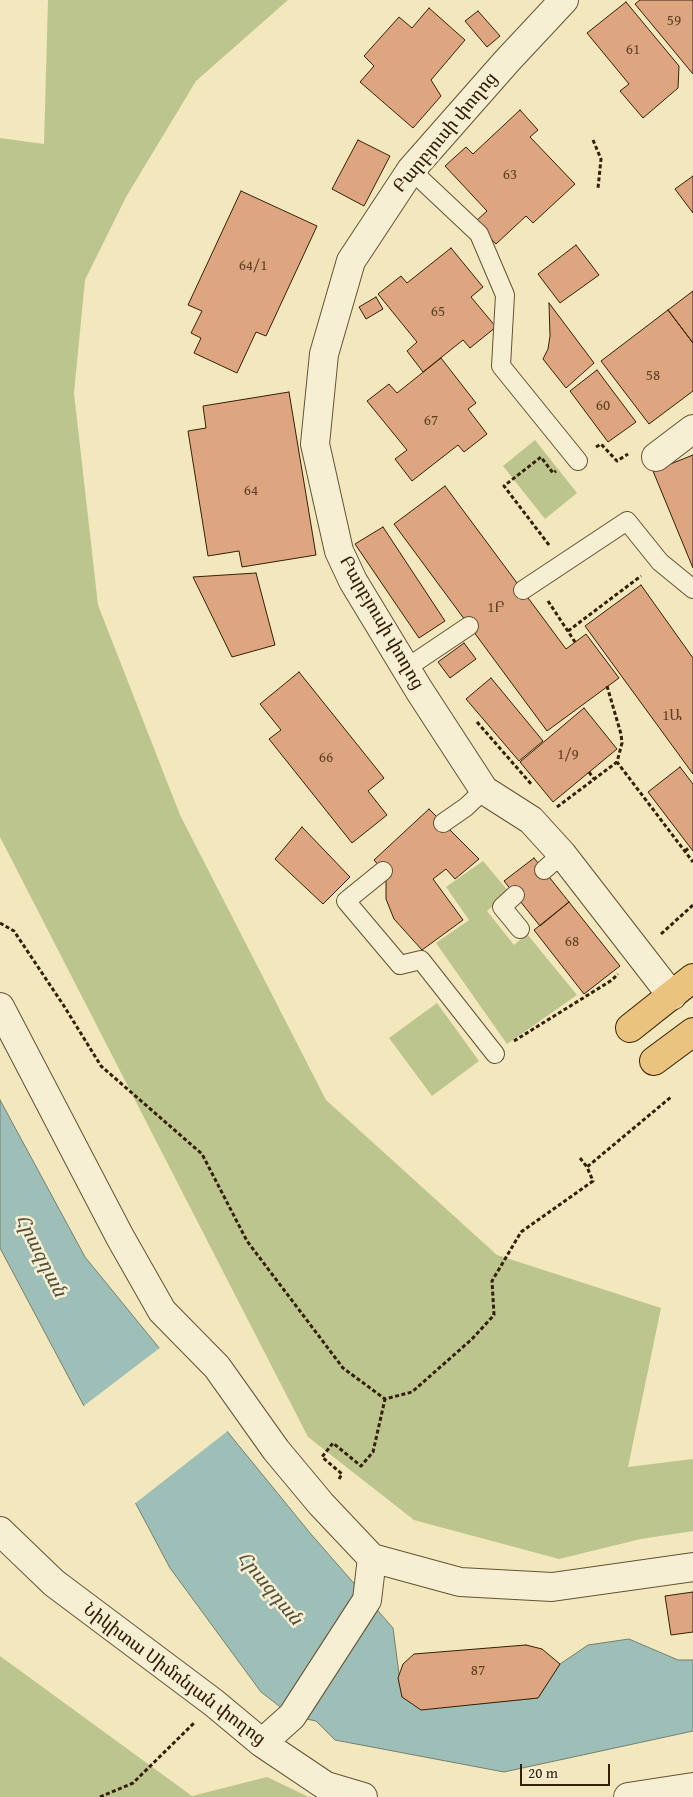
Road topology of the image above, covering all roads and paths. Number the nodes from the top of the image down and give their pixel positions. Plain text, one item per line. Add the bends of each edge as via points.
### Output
1 (564, 0) edge
2 (593, 140) dead end
3 (411, 170) junction
4 (598, 188) dead end
5 (693, 429) edge
6 (600, 444) dead end
7 (656, 457) dead end
8 (578, 461) dead end
9 (617, 461) dead end
10 (553, 473) dead end
11 (660, 562) junction
12 (563, 563) junction
13 (693, 589) edge
14 (523, 590) dead end
15 (559, 618) dead end
16 (469, 626) dead end
17 (568, 631) junction
18 (575, 642) dead end
19 (405, 668) junction
20 (607, 686) dead end
21 (493, 740) dead end
22 (617, 762) junction
23 (520, 771) dead end
24 (590, 772) dead end
25 (594, 779) junction
26 (484, 790) junction
27 (550, 806) dead end
28 (443, 823) dead end
29 (690, 847) dead end
30 (685, 851) junction
31 (693, 862) edge
32 (383, 871) dead end
33 (515, 895) dead end
34 (0, 923) edge
35 (520, 928) dead end
36 (621, 970) dead end
37 (693, 978) edge
38 (672, 996) junction
39 (0, 1007) edge
40 (630, 1028) dead end
41 (693, 1032) edge
42 (495, 1054) joint
43 (654, 1060) dead end
44 (671, 1097) dead end
45 (580, 1158) dead end
46 (587, 1167) junction
47 (385, 1399) junction
48 (342, 1474) dead end
49 (0, 1531) edge
50 (372, 1558) junction
51 (693, 1567) edge
52 (214, 1703) junction
53 (262, 1743) junction
54 (693, 1787) edge
55 (100, 1797) edge
56 (363, 1797) edge
57 (628, 1797) edge

1 - 3 street, Բարբյուսի փողոց
2 - 4 path via 601,160
3 - 8 lane via 480,234 505,296 501,366
3 - 19 street, Բարբյուսի փողոց via 351,261 324,354 315,444 339,551 353,581
5 - 7 street
6 - 9 path
10 - 12 path via 541,457 504,486
11 - 12 lane via 627,521
11 - 13 lane
11 - 17 path
12 - 14 lane
15 - 17 path
16 - 19 lane
17 - 18 path
19 - 26 street, Բարբյուսի փողոց
20 - 22 path via 622,743
21 - 23 path
22 - 25 path
22 - 30 path
24 - 25 path
25 - 27 path via 554,809
26 - 28 lane via 466,808
26 - 38 street, Բարբյուսի փողոց via 531,820 553,862
29 - 30 path
30 - 31 path
32 - 42 lane via 346,901 400,965 421,960
33 - 35 lane via 502,907
34 - 47 path via 14,930 100,1066 202,1154 247,1241 344,1368
36 - 42 path via 612,980
37 - 38 main road
38 - 40 main road
39 - 50 street via 120,1237 162,1310 217,1367 276,1450
41 - 43 main road
44 - 46 path
45 - 46 path
46 - 47 path via 592,1181 521,1232 492,1281 494,1315 412,1392
47 - 48 path via 372,1452 361,1466 333,1442 322,1457
49 - 52 street, Նիկիտա Սիմոնյան փողոց via 54,1583
50 - 51 street via 460,1582 552,1587
50 - 53 street via 367,1600 292,1716
52 - 53 street, Նիկիտա Սիմոնյան փողոց
52 - 55 path via 133,1783
53 - 56 street, Նիկիտա Սիմոնյան փողոց via 326,1786
54 - 57 street

